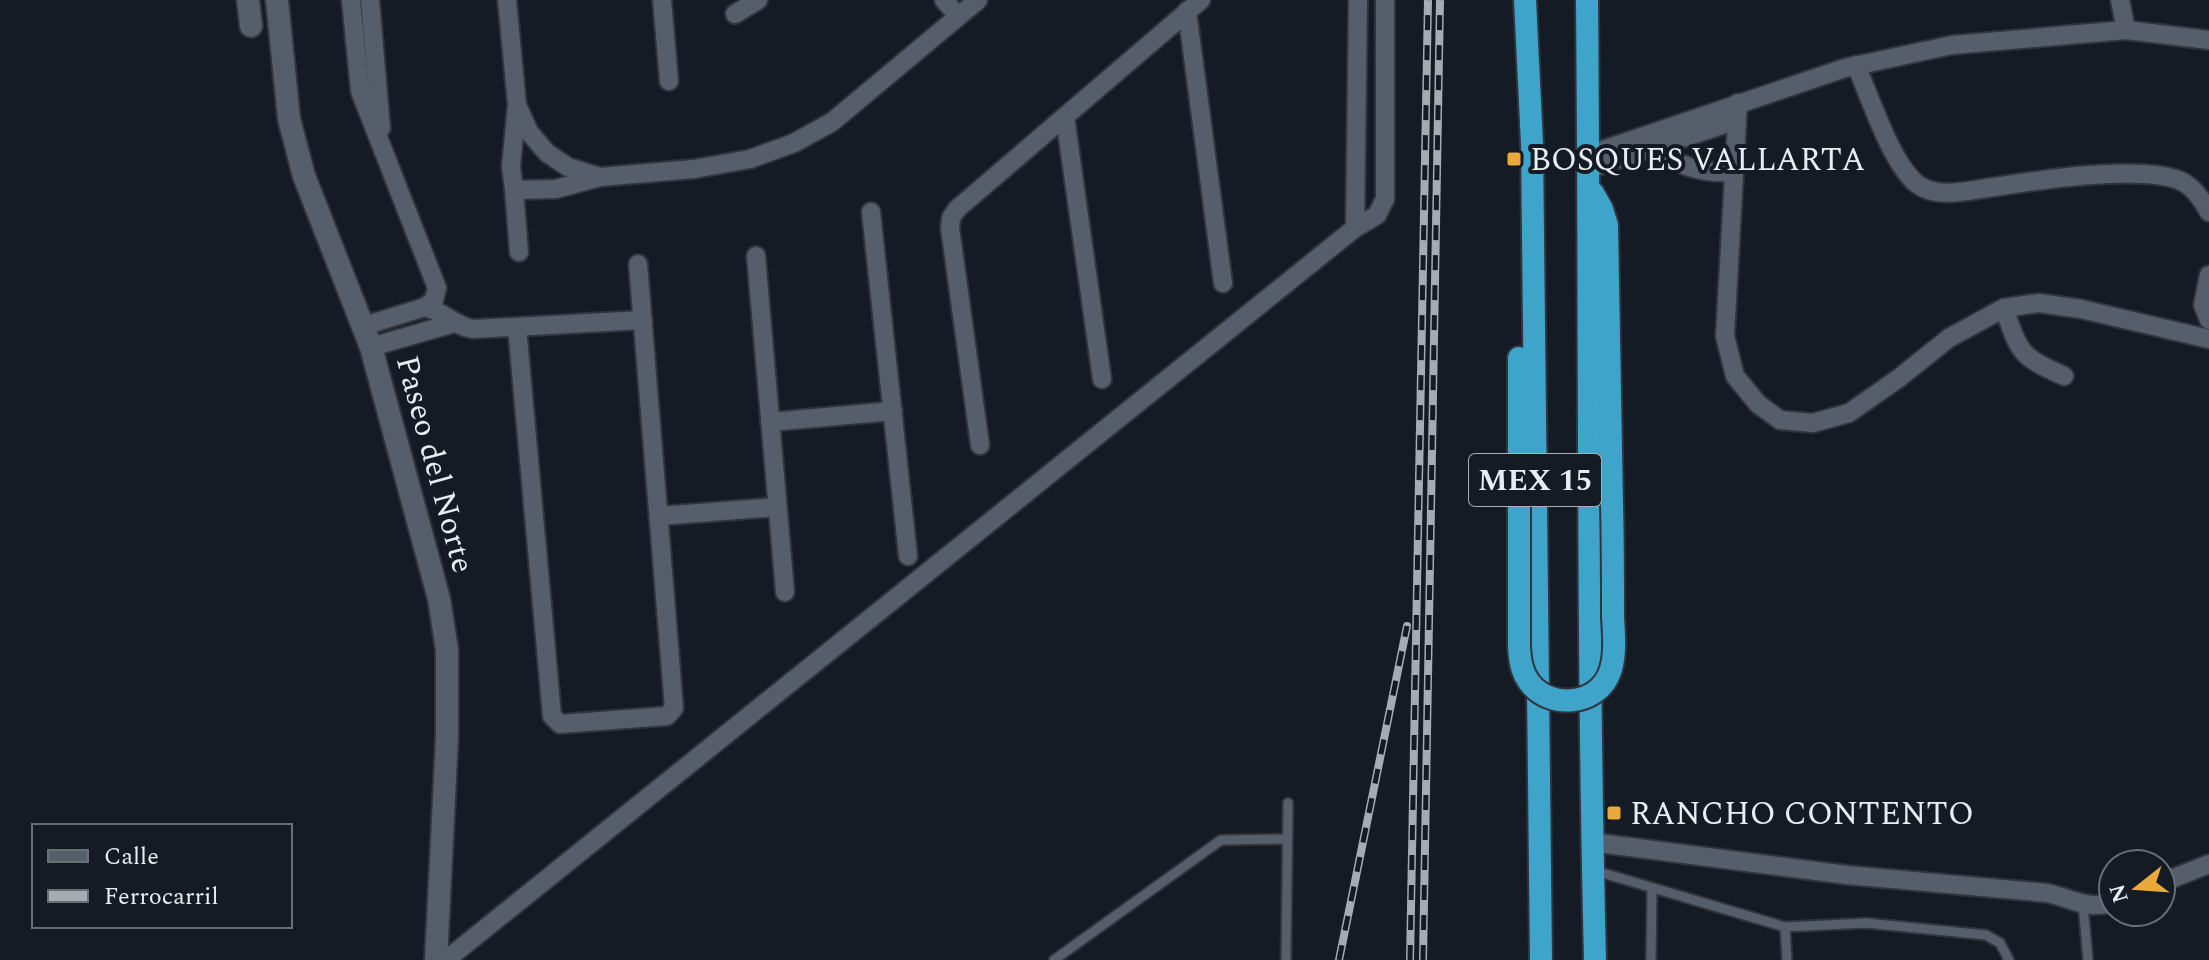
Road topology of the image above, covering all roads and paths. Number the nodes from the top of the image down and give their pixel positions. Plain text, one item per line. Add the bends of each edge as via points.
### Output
1 (248, 0) edge
2 (277, 0) edge
3 (351, 0) edge
4 (370, 0) edge
5 (507, 0) edge
6 (662, 0) edge
7 (758, 0) edge
8 (944, 0) edge
9 (978, 0) edge
10 (1358, 0) edge
11 (1385, 0) edge
12 (1524, 0) edge
13 (1587, 0) edge
14 (2120, 0) edge
15 (1194, 5) edge
16 (735, 14) dead end
17 (958, 16) junction
18 (251, 26) dead end
19 (2126, 30) junction
20 (2209, 40) edge
21 (1856, 65) junction
22 (669, 81) dead end
23 (517, 105) junction
24 (1737, 111) junction
25 (1065, 117) junction
26 (1588, 120) junction
27 (382, 143) junction
28 (1620, 144) junction
29 (1653, 148) junction
30 (1589, 171) junction
31 (1733, 172) junction
32 (600, 177) junction
33 (514, 190) junction
34 (1532, 198) junction
35 (871, 212) dead end
36 (2209, 212) edge
37 (1355, 228) junction
38 (519, 252) dead end
39 (756, 256) dead end
40 (638, 264) dead end
41 (2209, 275) edge
42 (1223, 283) dead end
43 (425, 307) junction
44 (2004, 308) junction
45 (2206, 312) edge
46 (643, 320) junction
47 (454, 323) junction
48 (517, 327) junction
49 (2170, 331) junction
50 (368, 337) junction
51 (2209, 339) edge
52 (2064, 376) dead end
53 (1102, 379) dead end
54 (893, 411) junction
55 (770, 422) junction
56 (980, 445) dead end
57 (777, 507) junction
58 (659, 516) junction
59 (908, 556) dead end
60 (785, 592) dead end
61 (1288, 803) dead end
62 (1288, 839) junction
63 (1591, 842) junction
64 (2209, 864) edge
65 (1593, 870) junction
66 (2177, 877) edge
67 (1652, 889) junction
68 (2083, 905) junction
69 (2097, 907) edge
70 (1785, 927) junction
71 (436, 960) edge
72 (446, 960) edge
73 (1054, 960) edge
74 (1286, 960) edge
75 (1541, 960) edge
76 (1595, 960) edge
77 (1651, 960) edge
78 (1787, 960) edge
79 (2009, 960) edge
80 (2088, 960) edge

1 - 18 street
2 - 50 street, Paseo del Norte via 289,119 304,176
3 - 27 street via 357,78
4 - 27 street
5 - 23 street
6 - 22 street
7 - 16 street
8 - 17 street
9 - 17 street
10 - 37 street
11 - 37 street via 1385,199 1377,215
12 - 34 highway, MEX 15
13 - 26 highway, MEX 15
14 - 19 street
15 - 25 street
15 - 42 street
17 - 32 street via 832,122 794,143 750,159 694,169
19 - 20 street
19 - 21 street via 1952,45
21 - 24 street
21 - 36 street via 1898,163 1918,185 1948,194 2038,180 2143,173 2183,181
23 - 32 street via 529,132 547,153 568,167
23 - 33 street
24 - 28 street
24 - 29 street
24 - 31 street
25 - 53 street
25 - 56 street via 951,218
26 - 28 street
26 - 30 highway, MEX 15
27 - 43 street via 437,288
28 - 30 street
29 - 30 street
29 - 31 street via 1684,166
30 - 34 highway, bridge via 1607,225 1614,644 1610,672 1599,689 1564,702 1536,690 1522,669 1519,647 1518,269
30 - 63 highway, MEX 15
31 - 44 street via 1725,336 1735,376 1780,420 1813,423 1849,413 1949,338
32 - 33 street via 556,189
33 - 38 street
34 - 75 highway, MEX 15
35 - 54 street
37 - 72 street
39 - 55 street
40 - 46 street
41 - 45 street
43 - 47 street
43 - 50 street
44 - 49 street via 2039,303
44 - 52 street via 2022,353
45 - 49 street
46 - 48 street
46 - 58 street
47 - 48 street via 473,329
47 - 50 street
48 - 58 street via 552,716 560,724 672,713
49 - 51 street
50 - 71 street, Paseo del Norte via 439,599 447,650
54 - 55 street
54 - 59 street
55 - 57 street
57 - 58 street
57 - 60 street
61 - 62 lane
62 - 73 lane via 1221,840
62 - 74 lane
63 - 65 highway, MEX 15
63 - 68 street via 1847,875 2047,893
64 - 66 street
65 - 67 lane
65 - 76 highway, MEX 15
67 - 70 lane
67 - 77 lane
68 - 69 street
68 - 80 lane
70 - 78 lane
70 - 79 lane via 1866,923 1986,935 2000,943

